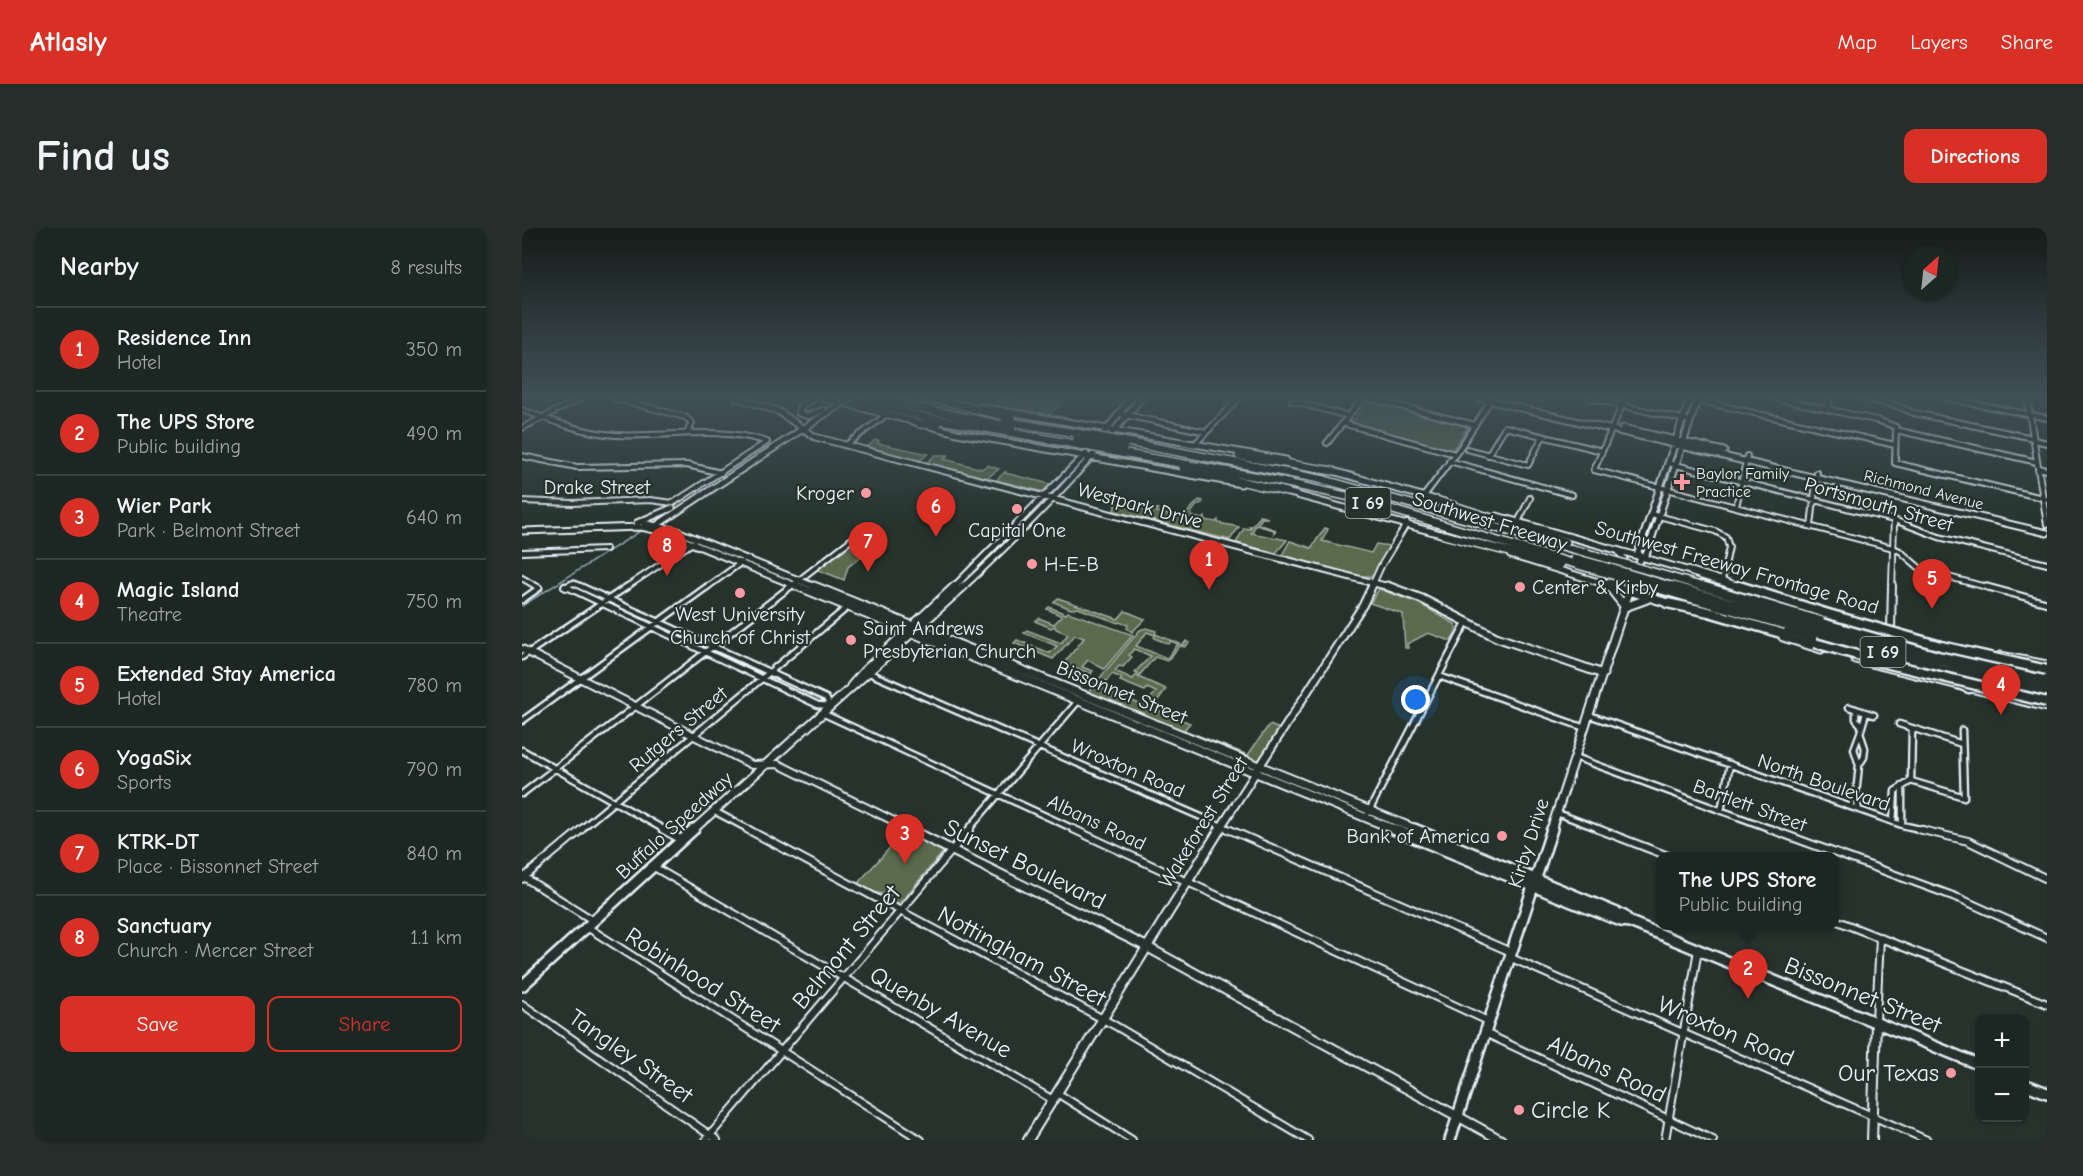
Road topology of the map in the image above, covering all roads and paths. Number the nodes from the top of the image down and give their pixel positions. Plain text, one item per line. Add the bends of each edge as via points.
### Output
1 (760, 441) edge
2 (782, 441) edge
3 (785, 441) edge
4 (829, 441) edge
5 (852, 441) edge
6 (1003, 441) edge
7 (1087, 441) edge
8 (1087, 441) edge
9 (1090, 441) edge
10 (1100, 441) edge
11 (1105, 441) edge
12 (1114, 441) edge
13 (1175, 441) edge
14 (1198, 441) edge
15 (1406, 441) edge
16 (1464, 441) edge
17 (1497, 441) edge
18 (1541, 441) edge
19 (1561, 441) edge
20 (1607, 441) edge
21 (1669, 441) edge
22 (1683, 441) edge
23 (1876, 441) edge
24 (1895, 441) edge
25 (1939, 441) edge
26 (2034, 441) edge
27 (1675, 442) junction
28 (1138, 444) junction
29 (1195, 444) junction
30 (1682, 444) junction
31 (846, 445) junction
32 (1895, 445) junction
33 (1124, 447) junction
34 (1467, 449) dead end
35 (1602, 451) junction
36 (1070, 454) junction
37 (1130, 454) junction
38 (1455, 454) junction
39 (1488, 455) junction
40 (522, 456) edge
41 (1088, 457) junction
42 (1746, 458) junction
43 (1107, 460) junction
44 (1449, 461) junction
45 (1668, 463) junction
46 (1080, 465) junction
47 (1676, 465) junction
48 (2038, 465) junction
49 (2047, 470) edge
50 (1333, 471) junction
51 (727, 474) junction
52 (1817, 475) junction
53 (1742, 482) junction
54 (1660, 487) junction
55 (1667, 489) junction
56 (1287, 492) junction
57 (1572, 495) dead end
58 (1424, 496) junction
59 (1048, 498) junction
60 (1530, 498) dead end
61 (2045, 498) edge
62 (1436, 500) junction
63 (1814, 500) junction
64 (522, 501) edge
65 (673, 506) junction
66 (1736, 507) junction
67 (1655, 515) junction
68 (1894, 520) junction
69 (1518, 522) junction
70 (637, 523) junction
71 (1407, 523) junction
72 (2047, 524) edge
73 (653, 526) junction
74 (1811, 526) junction
75 (555, 528) junction
76 (866, 528) dead end
77 (522, 529) edge
78 (1016, 531) junction
79 (2047, 531) edge
80 (1444, 534) joint
81 (699, 540) junction
82 (1642, 542) junction
83 (691, 543) junction
84 (1893, 548) junction
85 (606, 549) dead end
86 (1618, 550) junction
87 (522, 552) edge
88 (1641, 557) junction
89 (744, 561) junction
90 (2047, 564) edge
91 (1668, 565) junction
92 (975, 568) junction
93 (982, 571) junction
94 (1692, 572) junction
95 (1603, 573) junction
96 (522, 578) edge
97 (1722, 580) junction
98 (796, 583) junction
99 (1375, 583) junction
100 (1665, 583) junction
101 (1629, 592) junction
102 (1724, 593) junction
103 (1652, 599) junction
104 (522, 600) edge
105 (608, 600) junction
106 (1667, 603) junction
107 (2047, 603) edge
108 (600, 604) junction
109 (851, 605) junction
110 (1720, 606) junction
111 (1625, 607) junction
112 (658, 623) junction
113 (1466, 623) junction
114 (651, 628) junction
115 (1891, 628) junction
116 (912, 630) junction
117 (713, 647) junction
118 (522, 649) edge
119 (529, 652) junction
120 (705, 653) junction
121 (1983, 653) junction
122 (522, 657) edge
123 (867, 672) junction
124 (770, 673) junction
125 (1603, 674) junction
126 (1439, 676) junction
127 (581, 679) junction
128 (762, 679) junction
129 (2046, 680) edge
130 (1969, 688) junction
131 (1081, 699) junction
132 (636, 706) junction
133 (830, 706) junction
134 (2046, 706) edge
135 (1849, 707) dead end
136 (1856, 709) junction
137 (1866, 712) junction
138 (822, 713) junction
139 (1589, 715) junction
140 (1874, 715) dead end
141 (522, 721) edge
142 (1899, 724) dead end
143 (1861, 725) junction
144 (1585, 728) junction
145 (1912, 728) junction
146 (1962, 730) dead end
147 (1860, 733) junction
148 (694, 736) junction
149 (1962, 744) junction
150 (1039, 748) junction
151 (522, 750) edge
152 (1575, 757) junction
153 (1730, 764) junction
154 (765, 765) junction
155 (1859, 765) junction
156 (555, 768) junction
157 (1257, 770) junction
158 (1911, 781) junction
159 (1902, 786) junction
160 (522, 794) edge
161 (999, 795) junction
162 (1856, 795) junction
163 (615, 802) junction
164 (1894, 803) junction
165 (1902, 806) junction
166 (1852, 807) junction
167 (1859, 810) junction
168 (714, 811) junction
169 (1721, 811) junction
170 (1557, 813) junction
171 (1367, 814) junction
172 (1893, 822) junction
173 (1902, 825) junction
174 (1222, 826) junction
175 (682, 840) junction
176 (952, 850) junction
177 (1658, 852) edge
178 (1833, 852) edge
179 (1839, 854) edge
180 (653, 867) junction
181 (523, 877) edge
182 (2047, 879) edge
183 (1187, 882) junction
184 (1534, 883) junction
185 (900, 911) junction
186 (594, 921) junction
187 (1839, 922) edge
188 (586, 927) junction
189 (1880, 937) junction
190 (2047, 938) edge
191 (1147, 947) junction
192 (1698, 950) junction
193 (1510, 955) junction
194 (844, 978) junction
195 (522, 986) edge
196 (522, 1004) edge
197 (2047, 1004) edge
198 (1103, 1019) junction
199 (1488, 1021) junction
200 (1876, 1023) junction
201 (1684, 1032) junction
202 (1485, 1033) junction
203 (781, 1051) junction
204 (1975, 1063) edge
205 (2029, 1086) edge
206 (2047, 1093) edge
207 (1055, 1096) junction
208 (1873, 1116) junction
209 (1457, 1117) junction
210 (1668, 1120) junction
211 (708, 1138) edge
212 (717, 1140) edge
213 (921, 1140) edge
214 (1028, 1140) edge
215 (1132, 1140) edge
216 (1308, 1140) edge
217 (1450, 1140) edge
218 (1501, 1140) edge
219 (1665, 1140) edge
220 (1713, 1140) edge
221 (1872, 1140) edge
222 (1927, 1140) edge

1 - 51 street via 767,442
2 - 51 main road
3 - 51 main road
4 - 31 main road, Westpark Drive
5 - 31 street
6 - 36 main road
7 - 33 highway, Southwest Freeway / I 69, bridge
8 - 33 highway, Southwest Freeway / I 69, bridge
9 - 36 main road via 1083,450
10 - 41 main road, Buffalo Speedway
11 - 41 main road, Buffalo Speedway
12 - 43 main road via 1105,455
13 - 29 main road, Southwest Freeway Frontage Road
14 - 29 street
15 - 38 street
16 - 38 street
17 - 39 street
18 - 39 street via 1528,465
19 - 35 street
20 - 35 street
21 - 27 main road, Richmond Avenue
22 - 30 main road, Kirby Drive
23 - 32 street
24 - 32 street
25 - 48 street
26 - 48 street
27 - 30 main road, Richmond Avenue
27 - 45 main road, Kirby Drive
28 - 33 highway, Southwest Freeway / I 69
28 - 50 highway via 1154,443
28 - 95 highway, Southwest Freeway / I 69 via 1325,480
29 - 50 main road, Southwest Freeway Frontage Road
30 - 42 main road, Richmond Avenue
30 - 47 main road, Kirby Drive
31 - 59 main road, Westpark Drive
32 - 61 street via 1895,463
33 - 37 highway, Southwest Freeway / I 69
33 - 95 highway via 1315,483
34 - 39 street
35 - 54 street via 1594,470
36 - 41 main road
36 - 46 main road
37 - 56 highway
37 - 95 highway, Southwest Freeway / I 69 via 1336,494
38 - 44 street
40 - 51 street via 577,467 687,465
41 - 43 main road
41 - 46 main road, Buffalo Speedway
42 - 52 main road, Richmond Avenue
42 - 53 street
43 - 46 main road
43 - 56 main road
44 - 57 street
44 - 58 street
45 - 47 street, Portsmouth Street
45 - 54 main road, Kirby Drive
46 - 59 main road, Buffalo Speedway
47 - 53 street, Portsmouth Street
47 - 55 main road, Kirby Drive
48 - 49 street
48 - 61 street
50 - 58 main road, Southwest Freeway Frontage Road
51 - 65 main road
51 - 73 main road
52 - 63 street
52 - 79 main road, Richmond Avenue
53 - 63 street, Portsmouth Street
53 - 66 street
54 - 55 street
54 - 67 main road, Kirby Drive
55 - 66 street
55 - 67 main road, Kirby Drive
56 - 71 main road
58 - 62 main road, Southwest Freeway Frontage Road
59 - 78 main road, Buffalo Speedway
59 - 99 main road, Westpark Drive
60 - 69 street
61 - 72 street
62 - 69 main road, Southwest Freeway Frontage Road
62 - 95 highway via 1564,541
63 - 68 street, Portsmouth Street
63 - 74 street
64 - 65 street, Drake Street via 650,500
65 - 70 main road
65 - 73 main road
66 - 74 street
67 - 82 main road, Kirby Drive
67 - 88 main road, Kirby Drive via 1646,555
67 - 97 street via 1723,536 1729,547
68 - 84 street
68 - 90 street, Portsmouth Street via 1939,537
69 - 86 main road, Southwest Freeway Frontage Road
70 - 73 main road, Bissonnet Street
70 - 75 main road, Bissonnet Street
71 - 80 main road
71 - 99 street, Wakeforest Street
73 - 75 main road, Bissonnet Street
73 - 81 main road, Bissonnet Street
73 - 83 main road, Bissonnet Street
74 - 84 street
75 - 77 main road, Bissonnet Street
76 - 98 street
78 - 92 main road, Buffalo Speedway
78 - 93 main road, Buffalo Speedway
80 - 95 highway
81 - 83 street
81 - 89 main road, Bissonnet Street
82 - 86 main road via 1632,550
82 - 88 main road, Kirby Drive via 1638,552
83 - 89 main road, Bissonnet Street
83 - 105 street
84 - 107 street via 1922,570
84 - 115 street
85 - 87 street
86 - 88 main road, Southwest Freeway Frontage Road
86 - 95 main road via 1624,559 1617,580
88 - 91 main road, Southwest Freeway Frontage Road
88 - 101 main road, Kirby Drive
89 - 98 main road, Bissonnet Street
89 - 112 street
91 - 94 main road, Southwest Freeway Frontage Road
91 - 103 main road via 1653,570 1647,589
92 - 93 main road
92 - 116 main road, Buffalo Speedway
93 - 116 main road, Buffalo Speedway
94 - 97 main road, Southwest Freeway Frontage Road
94 - 129 highway, bridge
95 - 100 highway, bridge
95 - 100 highway, I 69, bridge
95 - 101 main road
95 - 111 main road
96 - 104 street via 539,588
97 - 115 main road, Southwest Freeway Frontage Road
98 - 109 main road, Bissonnet Street
98 - 117 street
99 - 113 main road, Westpark Drive via 1415,596
99 - 157 street, Wakeforest Street
100 - 102 highway, I 69
100 - 110 highway, I 69
100 - 129 highway via 1878,645
101 - 103 main road
101 - 111 main road, Kirby Drive
102 - 121 highway
102 - 129 highway, I 69 via 1882,639
103 - 106 main road
103 - 111 main road
105 - 108 street
105 - 108 street via 573,583 564,586
105 - 112 street
106 - 130 main road
106 - 134 highway, bridge
108 - 114 street
108 - 119 street
109 - 116 main road, Bissonnet Street
109 - 124 street, Rutgers Street
110 - 129 highway, I 69 via 1944,670
110 - 130 highway via 1749,619
111 - 125 main road, Kirby Drive
112 - 114 street
112 - 117 street
113 - 125 main road, Westpark Drive
113 - 126 street
114 - 120 street
114 - 127 street
115 - 121 main road, Southwest Freeway Frontage Road
116 - 123 main road, Buffalo Speedway
116 - 131 main road, Bissonnet Street
117 - 120 street
117 - 124 street
118 - 119 street, Sunset Boulevard
119 - 122 street
119 - 127 street, Sunset Boulevard
120 - 128 street
120 - 132 street
121 - 129 main road, Southwest Freeway Frontage Road via 2016,658
123 - 133 main road, Buffalo Speedway
123 - 150 street, Wroxton Road
124 - 128 street, Rutgers Street
124 - 133 street via 828,699
125 - 139 main road, Kirby Drive
126 - 144 street
126 - 171 street
127 - 132 street, Sunset Boulevard
127 - 141 street
128 - 133 street via 820,706
128 - 148 street, Rutgers Street
130 - 134 main road
131 - 150 street, Belmont Street
131 - 157 main road, Bissonnet Street
132 - 148 street, Sunset Boulevard
132 - 156 street
133 - 138 main road, Buffalo Speedway
135 - 136 street
136 - 137 street
136 - 143 street
137 - 140 street
137 - 143 street
138 - 154 main road, Buffalo Speedway
138 - 161 street, Albans Road
139 - 144 main road, Kirby Drive
139 - 153 street, North Boulevard
142 - 145 street
143 - 147 street
144 - 152 main road, Kirby Drive
145 - 149 street
145 - 158 street
146 - 149 street
147 - 155 street via 1865,748
147 - 155 street via 1853,754
148 - 154 street, Sunset Boulevard via 752,765
148 - 163 street, Rutgers Street
149 - 158 street via 1964,797
150 - 161 street, Belmont Street
150 - 174 street, Wroxton Road
151 - 156 street
152 - 169 street, Bartlett Street
152 - 170 main road, Kirby Drive
153 - 166 street, North Boulevard
153 - 169 street
154 - 168 main road, Buffalo Speedway
154 - 176 street, Sunset Boulevard via 778,764
155 - 162 street
156 - 160 street
156 - 163 street
157 - 171 main road, Bissonnet Street
157 - 174 street, Wakeforest Street
158 - 159 street
159 - 164 street via 1895,791
159 - 165 street
161 - 176 street, Belmont Street
161 - 183 street, Albans Road
162 - 166 street
162 - 167 street
163 - 175 street
163 - 181 street, Rutgers Street
164 - 165 street
164 - 172 street
165 - 173 street
166 - 167 street, North Boulevard
167 - 172 street, North Boulevard
168 - 175 main road, Buffalo Speedway
168 - 185 street, Nottingham Street
169 - 178 street, Bartlett Street
170 - 177 street
170 - 184 main road, Kirby Drive
171 - 184 main road, Bissonnet Street
172 - 173 street, North Boulevard
173 - 182 street, North Boulevard via 1985,848
174 - 183 street, Wakeforest Street
174 - 193 street, Wroxton Road
175 - 180 main road, Buffalo Speedway
176 - 185 street, Belmont Street
176 - 191 street, Sunset Boulevard
179 - 190 street, Bartlett Street via 1961,899
180 - 186 main road, Buffalo Speedway
180 - 194 street, Quenby Avenue
181 - 186 street
183 - 191 street, Wakeforest Street
183 - 199 street, Albans Road
184 - 192 main road, Bissonnet Street via 1624,916
184 - 193 main road, Kirby Drive
185 - 194 street, Belmont Street
185 - 198 street, Nottingham Street
186 - 188 main road, Buffalo Speedway
187 - 189 street
188 - 195 main road, Buffalo Speedway
188 - 203 street, Robinhood Street
189 - 197 street
189 - 200 street
191 - 198 street, Wakeforest Street
191 - 209 street, Sunset Boulevard
192 - 200 main road, Bissonnet Street
192 - 201 street
193 - 199 main road, Kirby Drive
193 - 201 street, Wroxton Road
194 - 203 street, Belmont Street
194 - 207 street, Quenby Avenue
196 - 211 street, Tangley Street
198 - 207 street, Wakeforest Street
198 - 216 street, Nottingham Street
199 - 202 main road, Kirby Drive
200 - 204 main road, Bissonnet Street
200 - 208 street
201 - 208 street, Wroxton Road
201 - 210 street
202 - 209 main road, Kirby Drive
202 - 210 street, Albans Road
203 - 211 street, Belmont Street
203 - 213 street, Robinhood Street
205 - 206 main road
207 - 214 street, Wakeforest Street
207 - 215 street, Quenby Avenue
208 - 221 street
208 - 222 street, Wroxton Road
209 - 217 main road, Kirby Drive
209 - 218 street, Sunset Boulevard
210 - 219 street
210 - 220 street, Albans Road
211 - 212 street, Tangley Street

